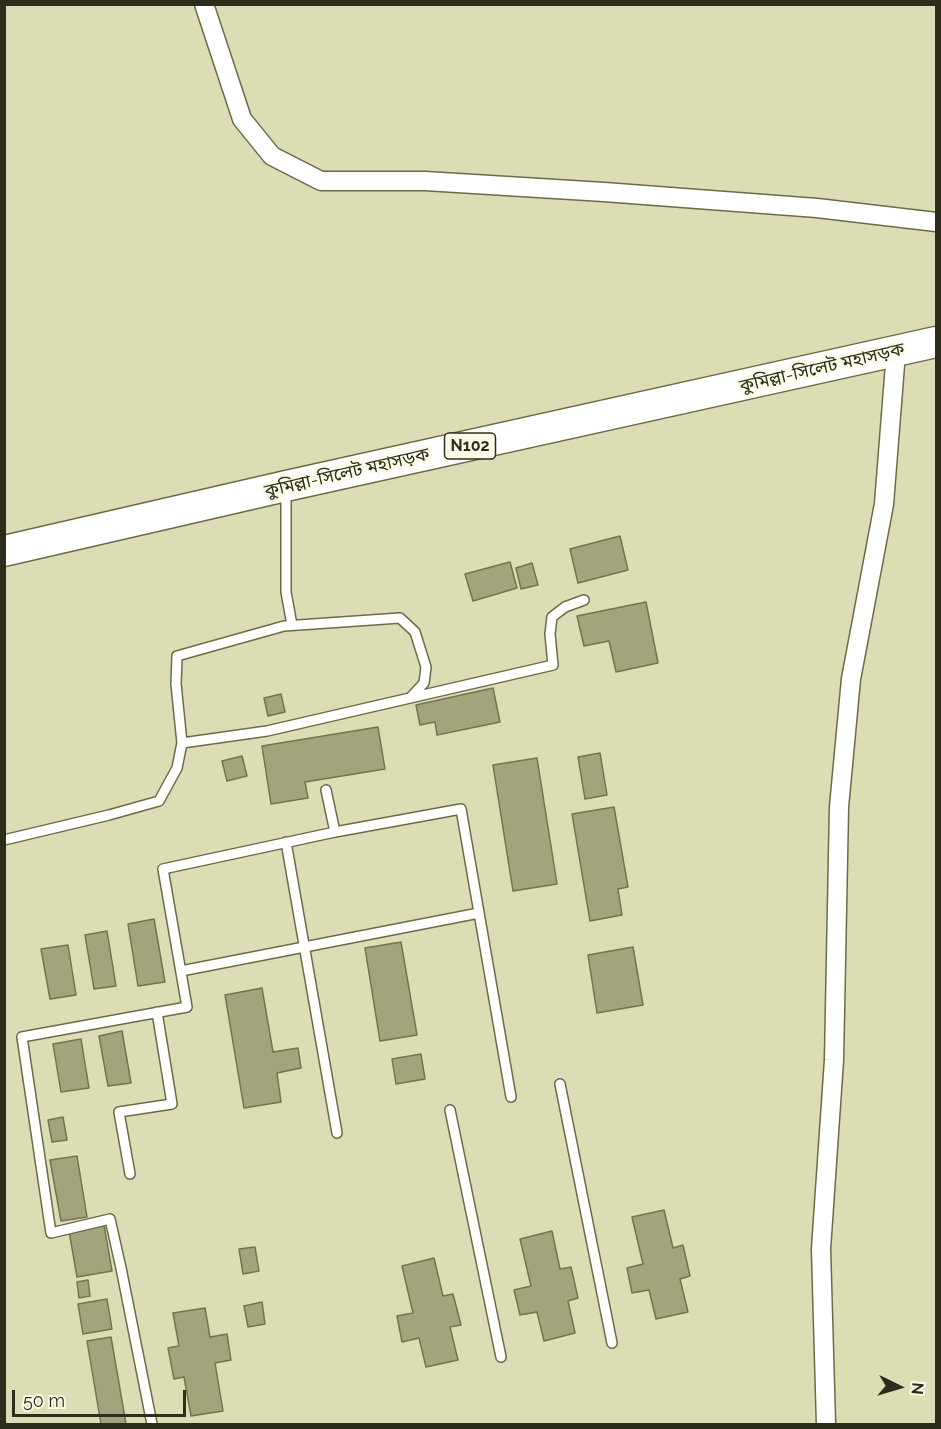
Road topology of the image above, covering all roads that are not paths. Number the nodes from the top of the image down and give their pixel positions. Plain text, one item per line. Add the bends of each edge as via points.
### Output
1 (204, 4) edge
2 (936, 222) edge
3 (936, 342) edge
4 (896, 352) junction
5 (286, 486) junction
6 (4, 551) edge
7 (584, 600) dead end
8 (292, 625) junction
9 (410, 698) junction
10 (182, 743) junction
11 (326, 790) dead end
12 (335, 832) junction
13 (4, 840) edge
14 (286, 842) junction
15 (479, 913) junction
16 (304, 946) junction
17 (182, 971) junction
18 (157, 1012) junction
19 (560, 1084) dead end
20 (511, 1097) dead end
21 (450, 1110) dead end
22 (337, 1133) dead end
23 (130, 1174) dead end
24 (612, 1343) dead end
25 (501, 1357) dead end
26 (152, 1425) edge
27 (826, 1425) edge

1 - 2 street via 242,119 272,156 321,181 425,181 604,192 817,208
3 - 4 highway, কুমিল্লা-সিলেট মহাসড়ক / N102
4 - 5 highway, কুমিল্লা-সিলেট মহাসড়ক / N102
4 - 27 street via 884,504 851,679 839,807 834,1060 821,1249
5 - 6 highway, কুমিল্লা-সিলেট মহাসড়ক / N102
5 - 8 lane via 286,592
7 - 9 lane via 552,617 553,665
8 - 9 lane via 400,618 415,632 426,667 424,683
8 - 10 lane via 177,656
9 - 10 lane via 267,731
10 - 13 lane via 177,768 159,801
11 - 12 lane
12 - 14 lane
12 - 15 lane via 461,808
14 - 16 lane
14 - 17 lane via 163,869
15 - 16 lane
15 - 20 lane
16 - 17 lane
16 - 22 lane
17 - 18 lane via 187,1007
18 - 23 lane via 172,1104 119,1112
18 - 26 lane via 22,1037 51,1233 110,1218
19 - 24 lane
21 - 25 lane

